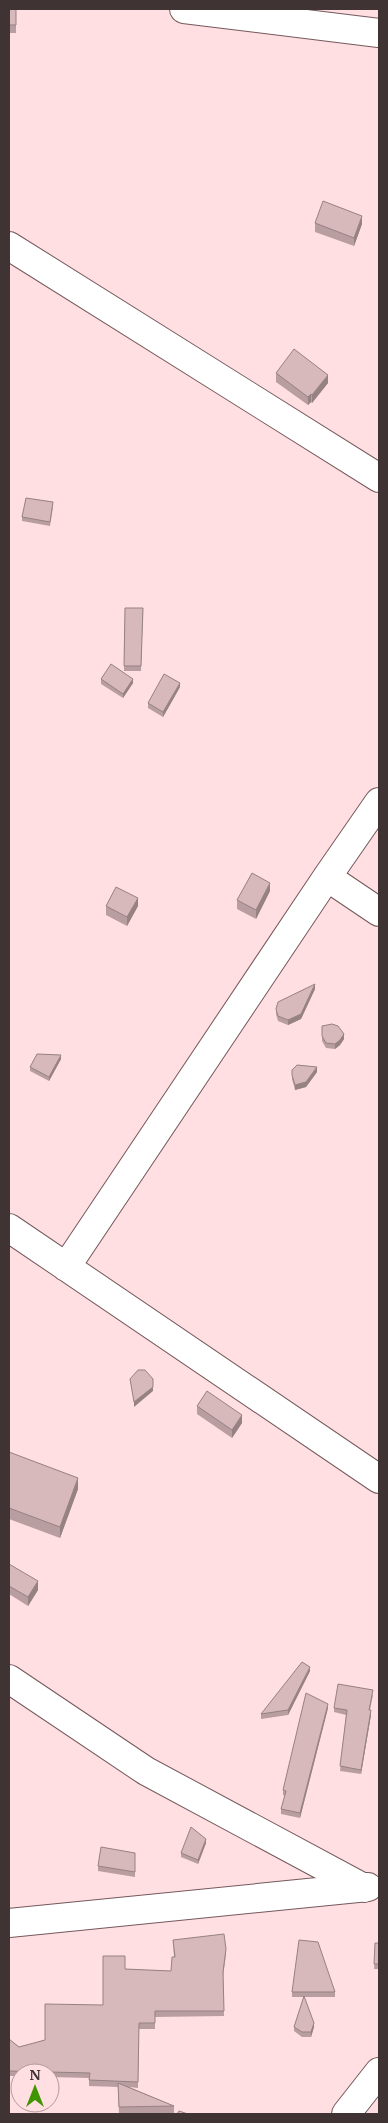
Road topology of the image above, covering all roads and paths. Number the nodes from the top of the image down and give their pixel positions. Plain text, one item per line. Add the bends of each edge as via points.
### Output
1 (184, 9) edge
2 (379, 33) edge
3 (9, 246) edge
4 (379, 478) edge
5 (379, 802) edge
6 (327, 876) junction
7 (379, 912) edge
8 (9, 1228) edge
9 (66, 1267) junction
10 (379, 1479) edge
11 (9, 1679) edge
12 (372, 1887) edge
13 (11, 1925) edge
14 (379, 2072) edge
15 (346, 2114) edge

1 - 2 street
3 - 4 street
5 - 6 street
6 - 7 street
6 - 9 street
8 - 9 street
9 - 10 street
11 - 12 street via 146,1771
12 - 13 street
14 - 15 street

